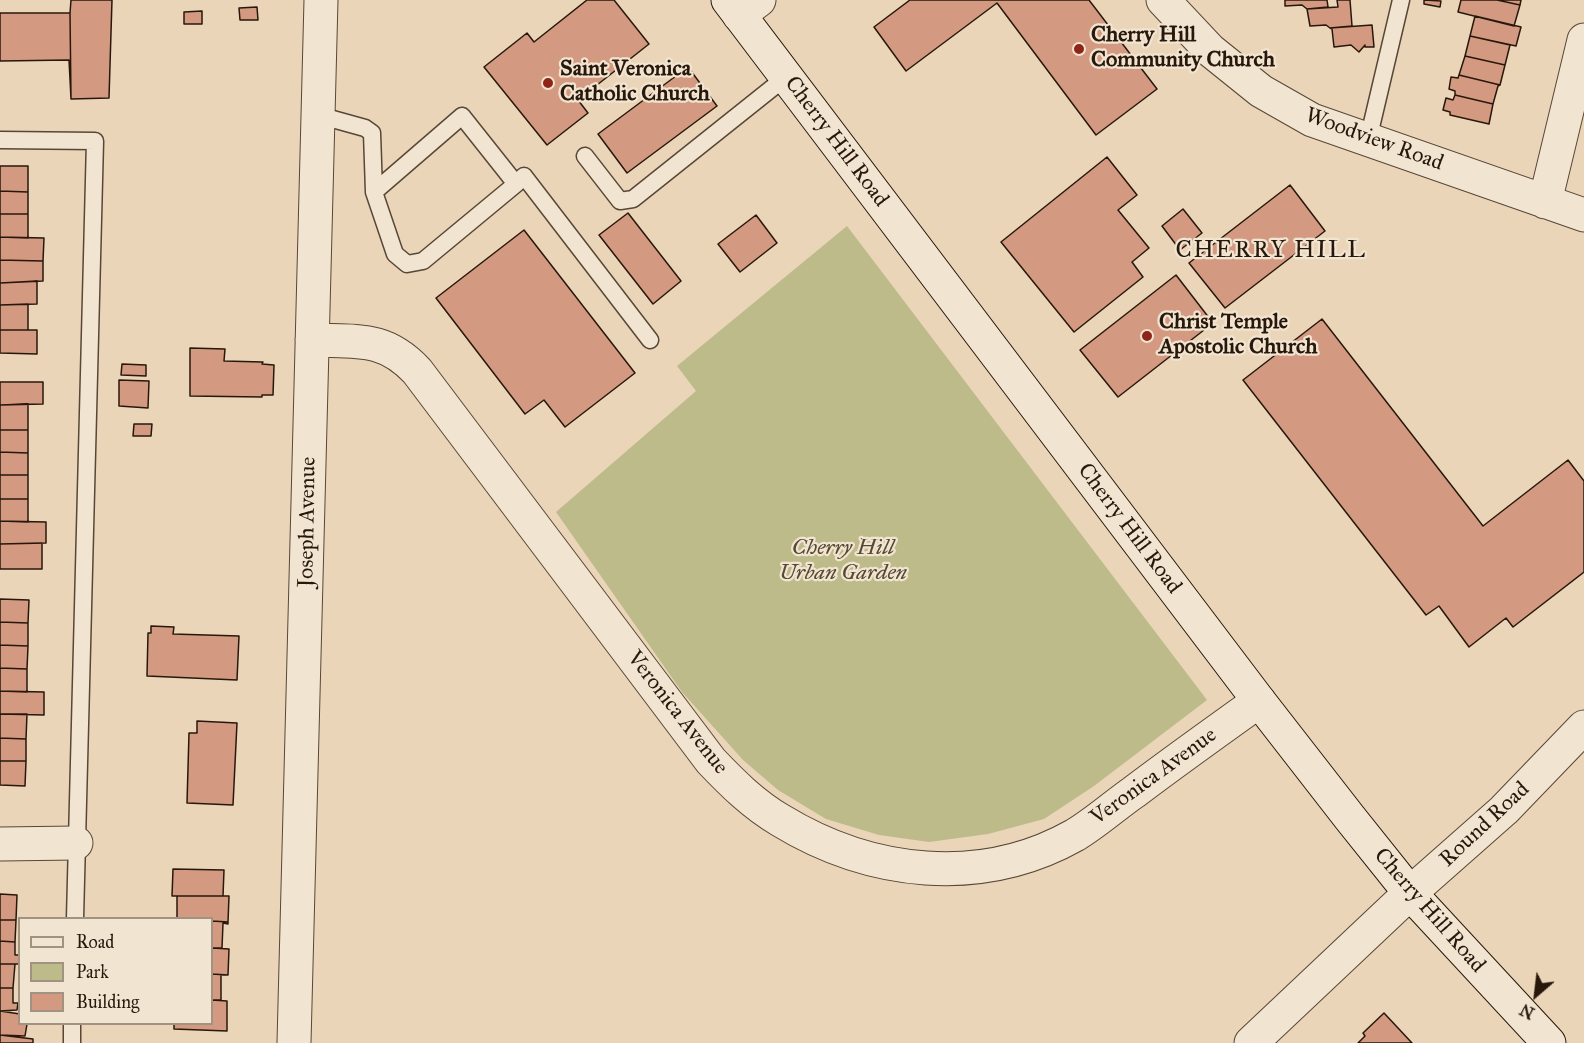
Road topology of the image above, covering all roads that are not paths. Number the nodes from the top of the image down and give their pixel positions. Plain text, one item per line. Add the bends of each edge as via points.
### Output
1 (321, 0) edge
2 (1162, 0) edge
3 (1401, 0) edge
4 (742, 5) edge
5 (1584, 40) edge
6 (786, 77) junction
7 (318, 115) junction
8 (0, 140) edge
9 (1368, 140) junction
10 (585, 156) dead end
11 (516, 184) junction
12 (374, 192) junction
13 (1545, 202) junction
14 (1584, 215) edge
15 (312, 340) junction
16 (650, 340) dead end
17 (1259, 701) junction
18 (1584, 727) edge
19 (76, 843) junction
20 (0, 844) edge
21 (1410, 893) junction
22 (75, 917) edge
23 (72, 1025) edge
24 (72, 1043) edge
25 (294, 1043) edge
26 (1251, 1043) edge
27 (1549, 1043) edge

1 - 7 street, Joseph Avenue
2 - 9 street, Woodview Road via 1210,51 1261,91 1312,120
3 - 9 lane
4 - 6 street, Cherry Hill Road
5 - 13 street
6 - 10 lane via 633,200 620,201
6 - 17 street, Cherry Hill Road
7 - 12 lane via 365,128 372,134
7 - 15 street, Joseph Avenue
8 - 19 lane via 95,141
9 - 13 street, Woodview Road
11 - 12 lane via 462,116
11 - 12 lane via 423,261 407,264 395,254
11 - 16 lane via 524,176
13 - 14 street, Woodview Road
15 - 17 street, Veronica Avenue via 370,342 404,357 711,761 746,796 780,820 857,855 901,866 943,870 991,865 1032,854 1075,835
15 - 25 street, Joseph Avenue
17 - 21 street, Cherry Hill Road
18 - 21 street, Round Road via 1504,810
19 - 20 street
19 - 22 lane
21 - 26 street, Round Road
21 - 27 street, Cherry Hill Road
23 - 24 lane

